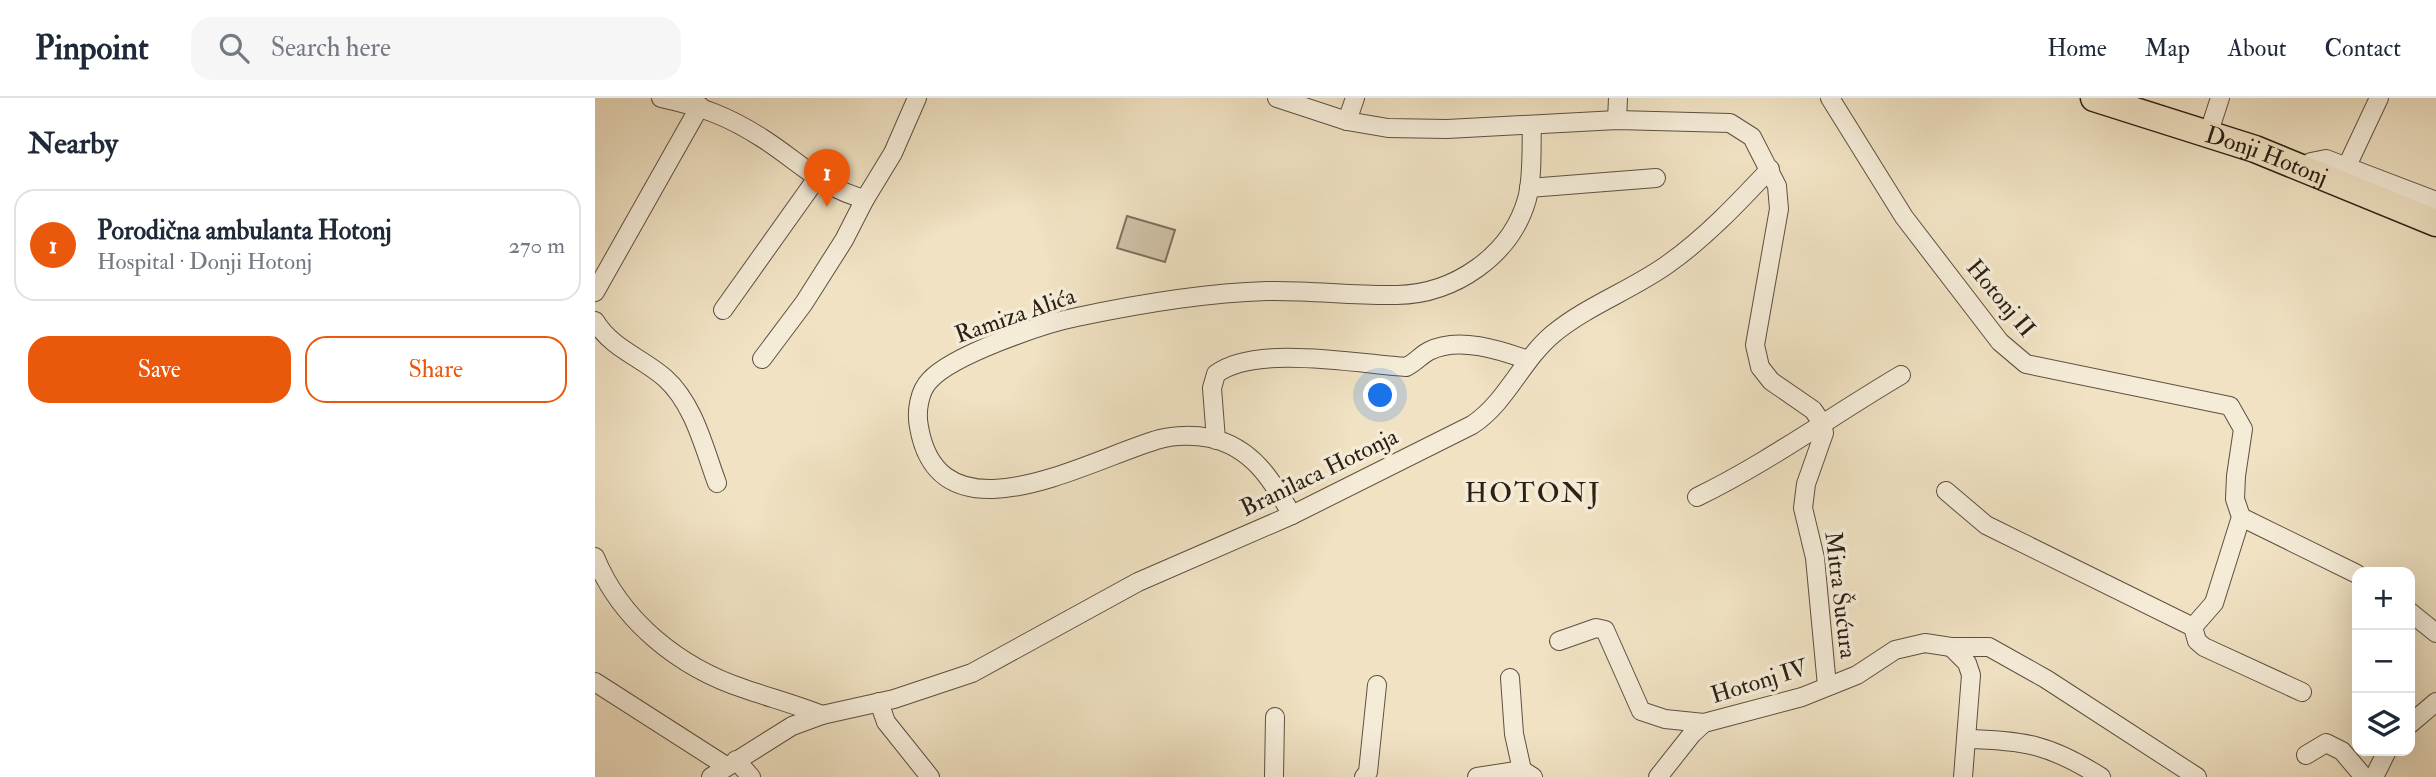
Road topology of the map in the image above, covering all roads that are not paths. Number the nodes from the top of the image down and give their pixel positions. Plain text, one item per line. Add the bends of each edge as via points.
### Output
1 (661, 98) edge
2 (917, 98) edge
3 (1277, 98) edge
4 (1355, 98) edge
5 (1618, 98) edge
6 (1830, 98) edge
7 (2094, 98) edge
8 (2220, 98) edge
9 (2379, 98) edge
10 (700, 106) junction
11 (1617, 120) junction
12 (1347, 121) junction
13 (1532, 125) junction
14 (2208, 135) junction
15 (2347, 166) junction
16 (1770, 169) junction
17 (2303, 169) junction
18 (817, 178) junction
19 (1656, 178) dead end
20 (1529, 188) junction
21 (865, 199) junction
22 (2436, 201) edge
23 (2436, 223) edge
24 (595, 292) edge
25 (723, 310) dead end
26 (595, 321) edge
27 (762, 359) dead end
28 (1528, 360) junction
29 (1901, 375) dead end
30 (1822, 423) junction
31 (1216, 440) junction
32 (717, 483) dead end
33 (1946, 491) dead end
34 (1697, 497) dead end
35 (1291, 515) junction
36 (2241, 517) junction
37 (595, 557) edge
38 (2352, 572) edge
39 (2415, 616) edge
40 (2193, 627) junction
41 (2436, 633) edge
42 (1559, 641) dead end
43 (1951, 647) junction
44 (1510, 678) dead end
45 (595, 682) edge
46 (1377, 685) dead end
47 (1827, 686) junction
48 (2302, 692) dead end
49 (879, 702) junction
50 (2436, 702) edge
51 (822, 715) junction
52 (1275, 717) dead end
53 (2415, 720) edge
54 (1704, 723) junction
55 (1966, 739) junction
56 (2306, 755) dead end
57 (2384, 756) edge
58 (731, 763) junction
59 (1527, 774) edge
60 (711, 777) edge
61 (751, 777) edge
62 (930, 777) edge
63 (1274, 777) edge
64 (1364, 777) edge
65 (1477, 777) edge
66 (1658, 777) edge
67 (1963, 777) edge
68 (2101, 777) edge
69 (2197, 777) edge
70 (2364, 777) edge
71 (2374, 777) edge

1 - 10 street
2 - 21 street via 893,153
3 - 12 street
4 - 12 street
5 - 11 street
6 - 36 street, Hotonj II via 1904,218 2000,342 2026,364 2230,406 2243,429 2235,499
7 - 14 main road, Donji Hotonj
8 - 14 street
9 - 15 street
10 - 18 street via 762,138
10 - 24 street
11 - 13 street
11 - 16 street via 1730,123 1752,137
12 - 13 street via 1418,130
13 - 20 street, Ramiza Alića
14 - 17 main road, Donji Hotonj
15 - 17 street via 2326,159
15 - 22 street
16 - 28 street, Branilaca Hotonja via 1684,251 1632,287 1568,321
16 - 30 street via 1779,208 1755,345 1760,367 1771,381 1813,410
17 - 23 main road, Donji Hotonj
18 - 21 street via 831,188
18 - 25 street
19 - 20 street
20 - 31 street, Ramiza Alića via 1518,219 1493,254 1461,280 1440,289 1397,295 1265,291 1073,317 956,361 929,380 918,420 935,469 957,485 984,491 1021,486 1163,438
21 - 27 street via 804,303
26 - 32 street via 605,337 666,379 683,397
28 - 31 street via 1499,350 1442,346 1406,367 1333,357 1235,364 1216,374 1212,388
28 - 35 street, Branilaca Hotonja via 1489,414
29 - 30 street
30 - 34 street via 1759,466
30 - 47 street, Mitra Šućura via 1824,433 1806,484 1803,508 1815,558
31 - 35 street, Ramiza Alića via 1247,452 1267,474
33 - 40 street via 1993,529
35 - 49 street, Branilaca Hotonja via 1138,582 972,673
36 - 38 street
36 - 40 street, Hotonj II via 2214,603
37 - 51 street via 604,580 662,647 744,689
39 - 41 street
40 - 48 street via 2197,641 2204,646
42 - 54 street, Hotonj IV via 1605,629 1641,711
43 - 47 street, Mitra Šućura via 1925,643 1895,650 1857,675
43 - 55 street via 1967,663 1971,675
43 - 69 street, Mitra Šućura via 1989,647 2010,658
44 - 59 street via 1514,734
45 - 58 street
46 - 64 street
47 - 54 street, Hotonj IV
49 - 51 street, Branilaca Hotonja
49 - 62 street via 886,722
50 - 53 street
51 - 58 street, Branilaca Hotonja via 792,726
52 - 63 street
54 - 66 street, Hotonj IV
55 - 67 street
55 - 68 street via 2010,740 2048,748
56 - 70 street via 2326,743 2342,751
57 - 71 street
58 - 60 street, Branilaca Hotonja
58 - 61 street
59 - 65 street

